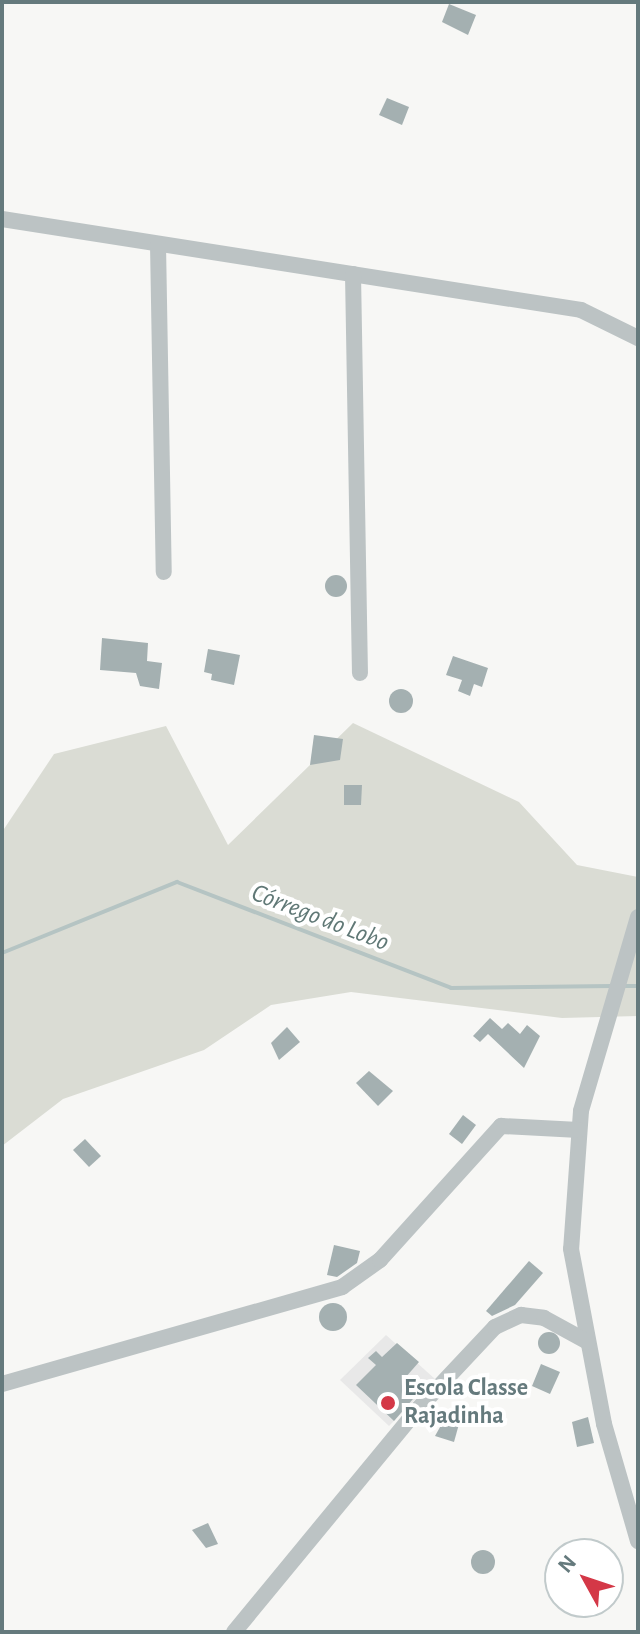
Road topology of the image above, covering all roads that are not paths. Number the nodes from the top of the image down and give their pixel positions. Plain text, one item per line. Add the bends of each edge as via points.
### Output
1 (2, 219) edge
2 (158, 244) junction
3 (353, 274) junction
4 (638, 338) edge
5 (164, 572) dead end
6 (360, 673) dead end
7 (638, 917) edge
8 (579, 1130) junction
9 (588, 1342) junction
10 (2, 1384) edge
11 (638, 1541) edge
12 (234, 1632) edge

1 - 2 street
2 - 3 street
2 - 5 street
3 - 4 street via 581,310
3 - 6 street
7 - 8 street via 595,1051
8 - 9 street via 571,1249
8 - 10 street via 501,1126 380,1260 342,1287
9 - 11 street via 604,1424
9 - 12 street via 544,1318 521,1315 495,1327 386,1446

